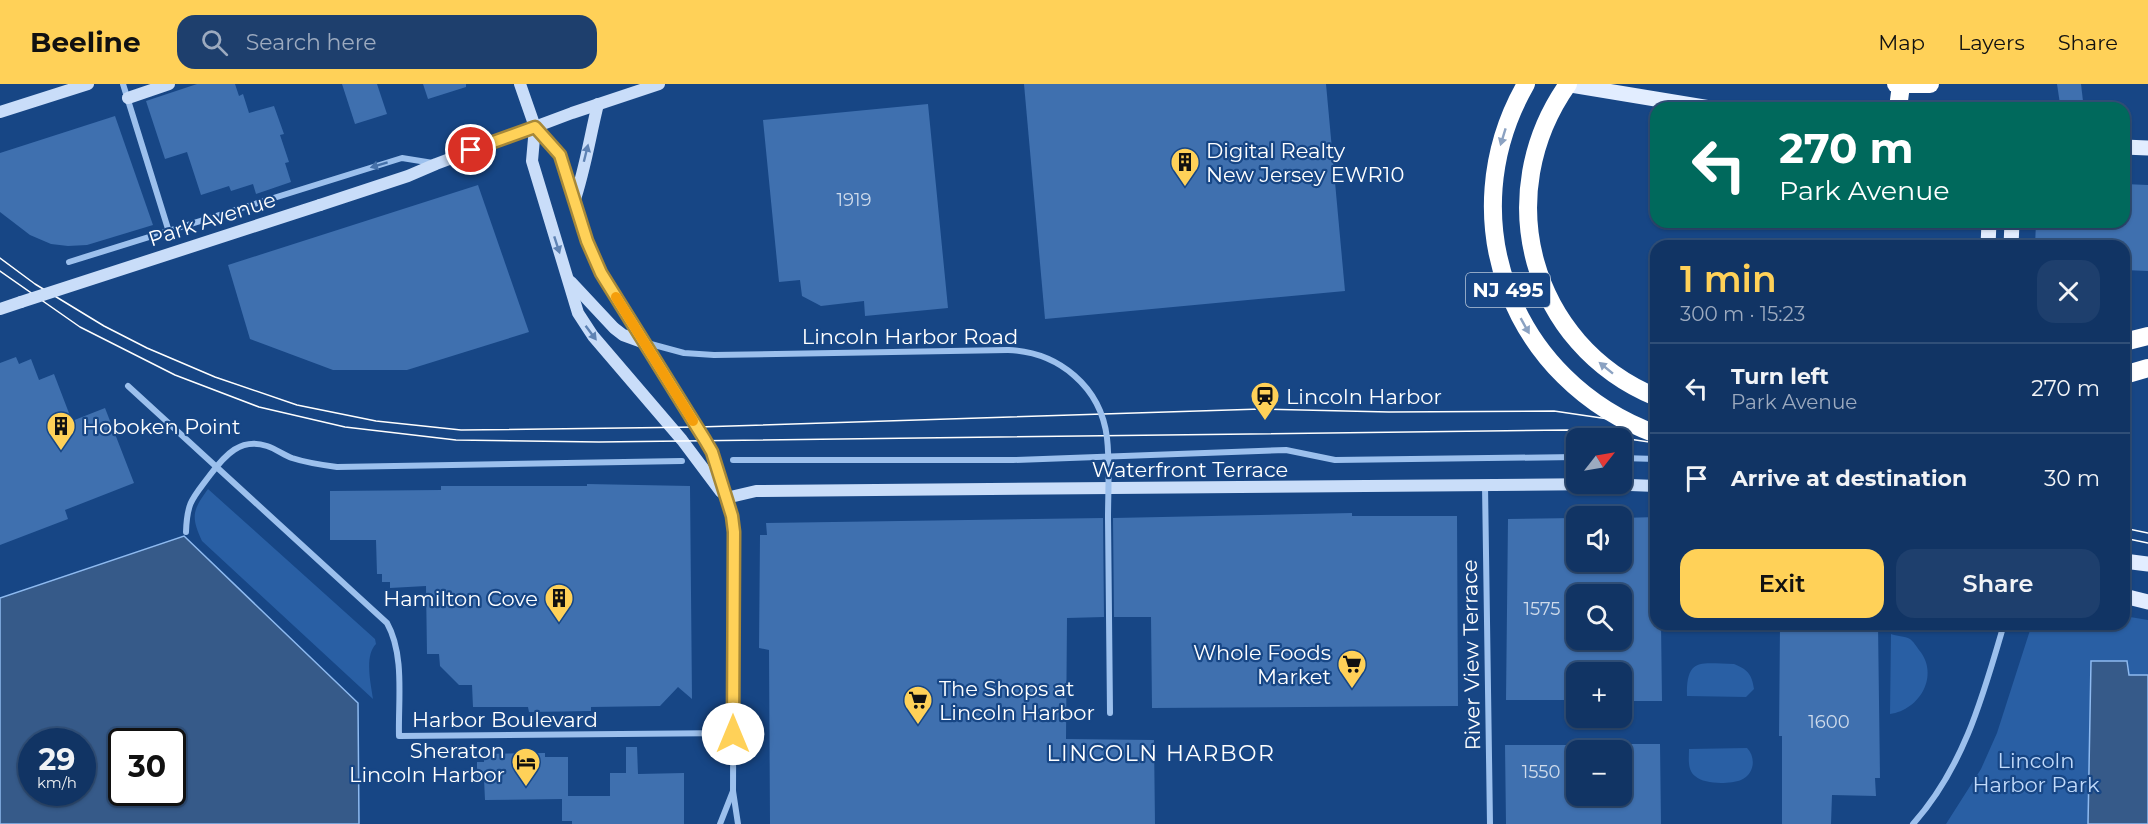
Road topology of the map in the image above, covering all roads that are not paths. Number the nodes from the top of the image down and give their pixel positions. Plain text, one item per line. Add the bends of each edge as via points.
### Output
1 (88, 84) edge
2 (123, 84) edge
3 (169, 84) edge
4 (520, 84) edge
5 (659, 84) edge
6 (1526, 84) edge
7 (1566, 84) edge
8 (1896, 84) edge
9 (1930, 84) edge
10 (1901, 85) edge
11 (128, 98) junction
12 (1674, 102) edge
13 (1899, 102) edge
14 (598, 104) junction
15 (0, 112) edge
16 (535, 127) junction
17 (2130, 147) edge
18 (2148, 148) edge
19 (435, 164) junction
20 (574, 202) junction
21 (169, 232) junction
22 (69, 262) dead end
23 (569, 279) junction
24 (0, 309) edge
25 (2148, 336) edge
26 (2130, 340) edge
27 (645, 343) junction
28 (2148, 368) edge
29 (2130, 373) edge
30 (128, 386) dead end
31 (1650, 394) edge
32 (1650, 432) edge
33 (1566, 457) edge
34 (1632, 458) edge
35 (1650, 459) edge
36 (733, 460) dead end
37 (682, 461) dead end
38 (216, 467) junction
39 (1485, 485) junction
40 (1650, 486) edge
41 (726, 498) junction
42 (186, 532) dead end
43 (2130, 562) edge
44 (2148, 564) edge
45 (2130, 598) edge
46 (2148, 602) edge
47 (2002, 630) edge
48 (1110, 712) dead end
49 (733, 734) junction
50 (733, 791) junction
51 (720, 824) edge
52 (738, 824) edge
53 (1490, 824) edge
54 (1913, 824) edge

1 - 15 street
2 - 11 street
3 - 11 street
4 - 16 street
5 - 14 street, Park Avenue
6 -> 32 highway, NJ 495, bridge via 1506,127 1496,165 1492,209 1502,274 1529,334 1557,369 1610,413
7 - 12 main road
31 -> 7 highway, NJ 495, bridge via 1616,375 1579,342 1554,307 1533,254 1527,219 1533,159 1547,119
8 - 10 highway
9 - 10 highway
10 - 13 highway
11 - 21 street
14 - 16 street, Park Avenue
20 -> 14 street
16 - 19 street, Park Avenue
16 - 20 street via 560,155
16 -> 23 street via 532,161
17 - 18 main road
19 -> 21 street, Park Avenue via 402,158
19 - 24 street, Park Avenue, bridge
20 - 27 street via 601,273
21 - 22 street, Park Avenue
23 - 27 street via 614,328
23 -> 41 street via 578,313 593,336
25 - 26 highway
27 - 41 street via 712,452
27 - 48 street, Lincoln Harbor Road, bridge via 684,353 714,355 1008,350 1054,361 1079,379 1093,396 1107,437
28 - 29 highway
30 - 38 street, Harbor Boulevard
33 - 36 street via 1335,460 1286,450 1013,460
34 - 35 street
37 - 38 street via 337,467 308,463 251,443 229,452
38 - 42 street via 191,498
38 - 49 street, Harbor Boulevard via 387,623 398,652 399,736
39 - 40 street, Waterfront Terrace
39 - 41 street, Waterfront Terrace via 756,491
39 - 53 street, River View Terrace
41 - 49 street via 734,532
43 - 44 main road
45 - 46 main road
47 - 54 street via 1980,707 1964,745 1942,785
49 - 50 street
50 - 51 street
50 - 52 street

